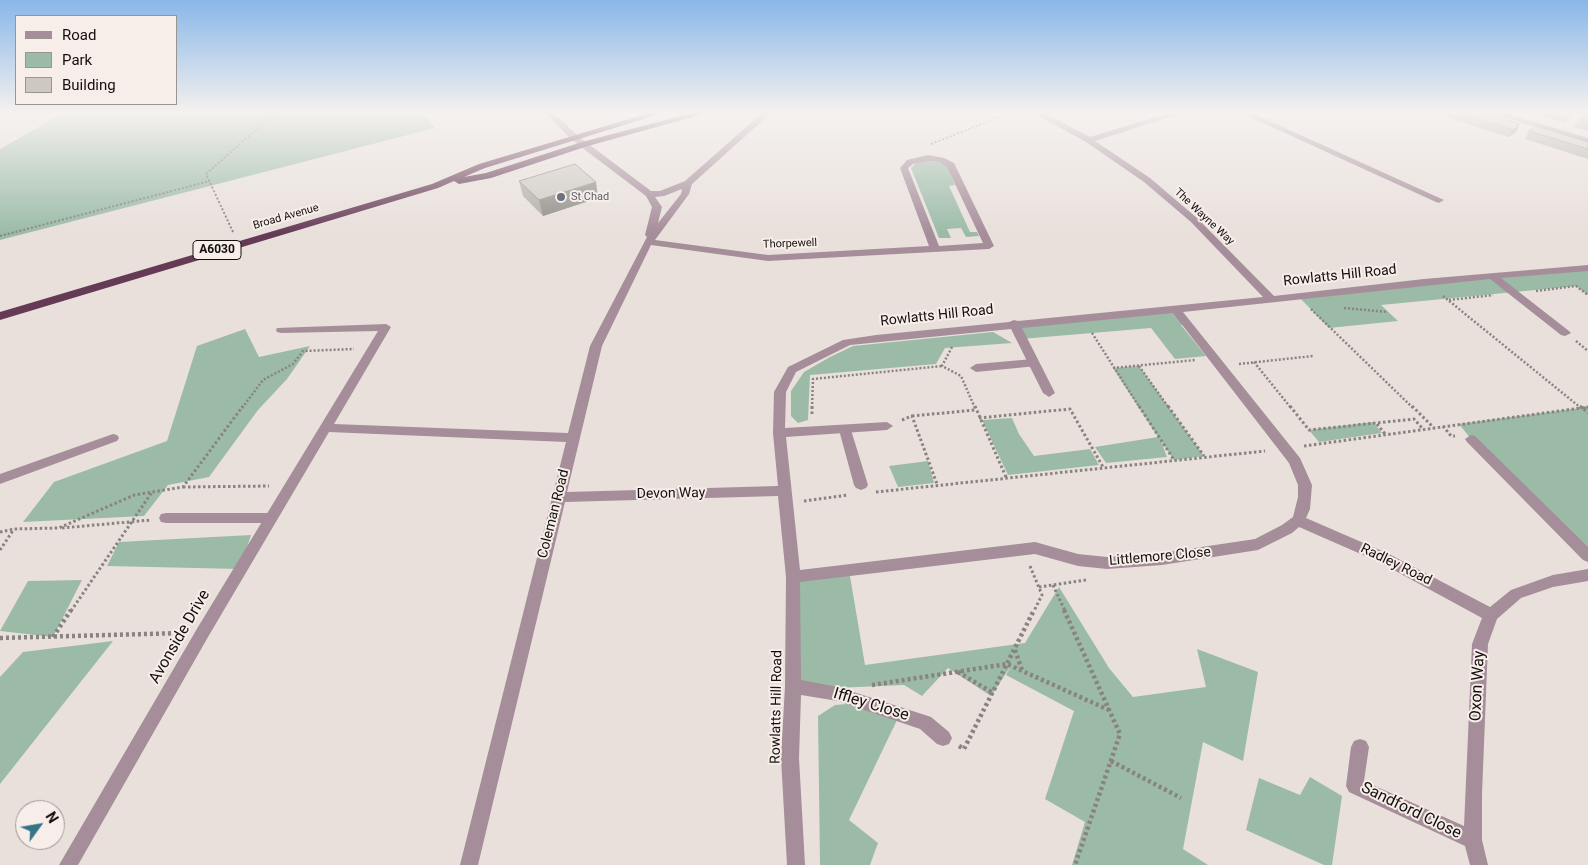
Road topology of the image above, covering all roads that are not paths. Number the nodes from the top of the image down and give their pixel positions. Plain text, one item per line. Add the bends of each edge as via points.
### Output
1 (524, 153) edge
2 (557, 153) edge
3 (597, 153) edge
4 (720, 153) edge
5 (1109, 153) edge
6 (1336, 153) edge
7 (688, 183) junction
8 (435, 186) junction
9 (649, 194) junction
10 (1439, 200) dead end
11 (648, 242) junction
12 (935, 249) junction
13 (1588, 268) edge
14 (1493, 277) junction
15 (1271, 299) junction
16 (1176, 310) junction
17 (0, 316) edge
18 (1014, 323) junction
19 (281, 330) dead end
20 (1566, 333) dead end
21 (1033, 363) junction
22 (976, 368) dead end
23 (1049, 393) dead end
24 (887, 426) road end
25 (326, 428) junction
26 (845, 430) junction
27 (779, 433) junction
28 (113, 438) dead end
29 (572, 438) junction
30 (1471, 439) dead end
31 (0, 479) edge
32 (858, 490) road end
33 (558, 497) junction
34 (784, 497) junction
35 (166, 518) road end
36 (270, 518) junction
37 (1298, 520) junction
38 (1588, 556) edge
39 (1588, 575) edge
40 (793, 577) junction
41 (1491, 615) junction
42 (793, 686) junction
43 (943, 738) road end
44 (1360, 747) dead end
45 (1473, 840) junction
46 (68, 865) edge
47 (469, 865) edge
48 (796, 865) edge
49 (1479, 865) edge

1 - 8 highway, Broad Avenue / A6030 via 482,166
2 - 8 highway, Broad Avenue / A6030 via 488,176
3 - 9 street
4 - 7 street, Coleman Road
5 - 15 street, The Wayne Way via 1164,195
6 - 10 street
7 - 9 street, Coleman Road via 661,194
7 - 11 street, Coleman Road via 685,194
8 - 17 highway, Broad Avenue / A6030
9 - 11 street via 657,207
11 - 12 street, Thorpewell via 768,258
11 - 29 street, Coleman Road via 596,346
12 - 12 street, Thorpewell via 904,168 910,162 928,158 951,165 989,246
13 - 14 street, Rowlatts Hill Road
14 - 15 street, Rowlatts Hill Road
14 - 20 street
15 - 16 street, Rowlatts Hill Road
16 - 18 street, Rowlatts Hill Road
16 - 37 street via 1287,448 1304,485 1303,509
18 - 21 street
18 - 27 street, Rowlatts Hill Road via 847,342 792,370 780,392
19 - 25 street, Avonside Drive via 386,327
21 - 22 street
21 - 23 street
24 - 26 street
25 - 29 street
25 - 36 street, Avonside Drive
26 - 27 street
26 - 32 street
27 - 34 street, Rowlatts Hill Road
28 - 31 street
29 - 33 street, Coleman Road
30 - 38 street
33 - 34 street, Devon Way
33 - 47 street, Coleman Road
34 - 40 street, Rowlatts Hill Road
35 - 36 street
36 - 46 street, Avonside Drive
37 - 40 street, Littlemore Close via 1258,544 1162,559 1107,563 1078,560 1035,548
37 - 41 street, Radley Road via 1392,562
39 - 41 street, Oxon Way via 1553,581 1516,594
40 - 42 street, Rowlatts Hill Road
41 - 45 street, Oxon Way via 1480,644
42 - 43 street, Iffley Close via 838,694 890,710 925,723
42 - 48 street, Rowlatts Hill Road via 790,758
44 - 45 street, Sandford Close via 1355,786
45 - 49 street, Oxon Way

